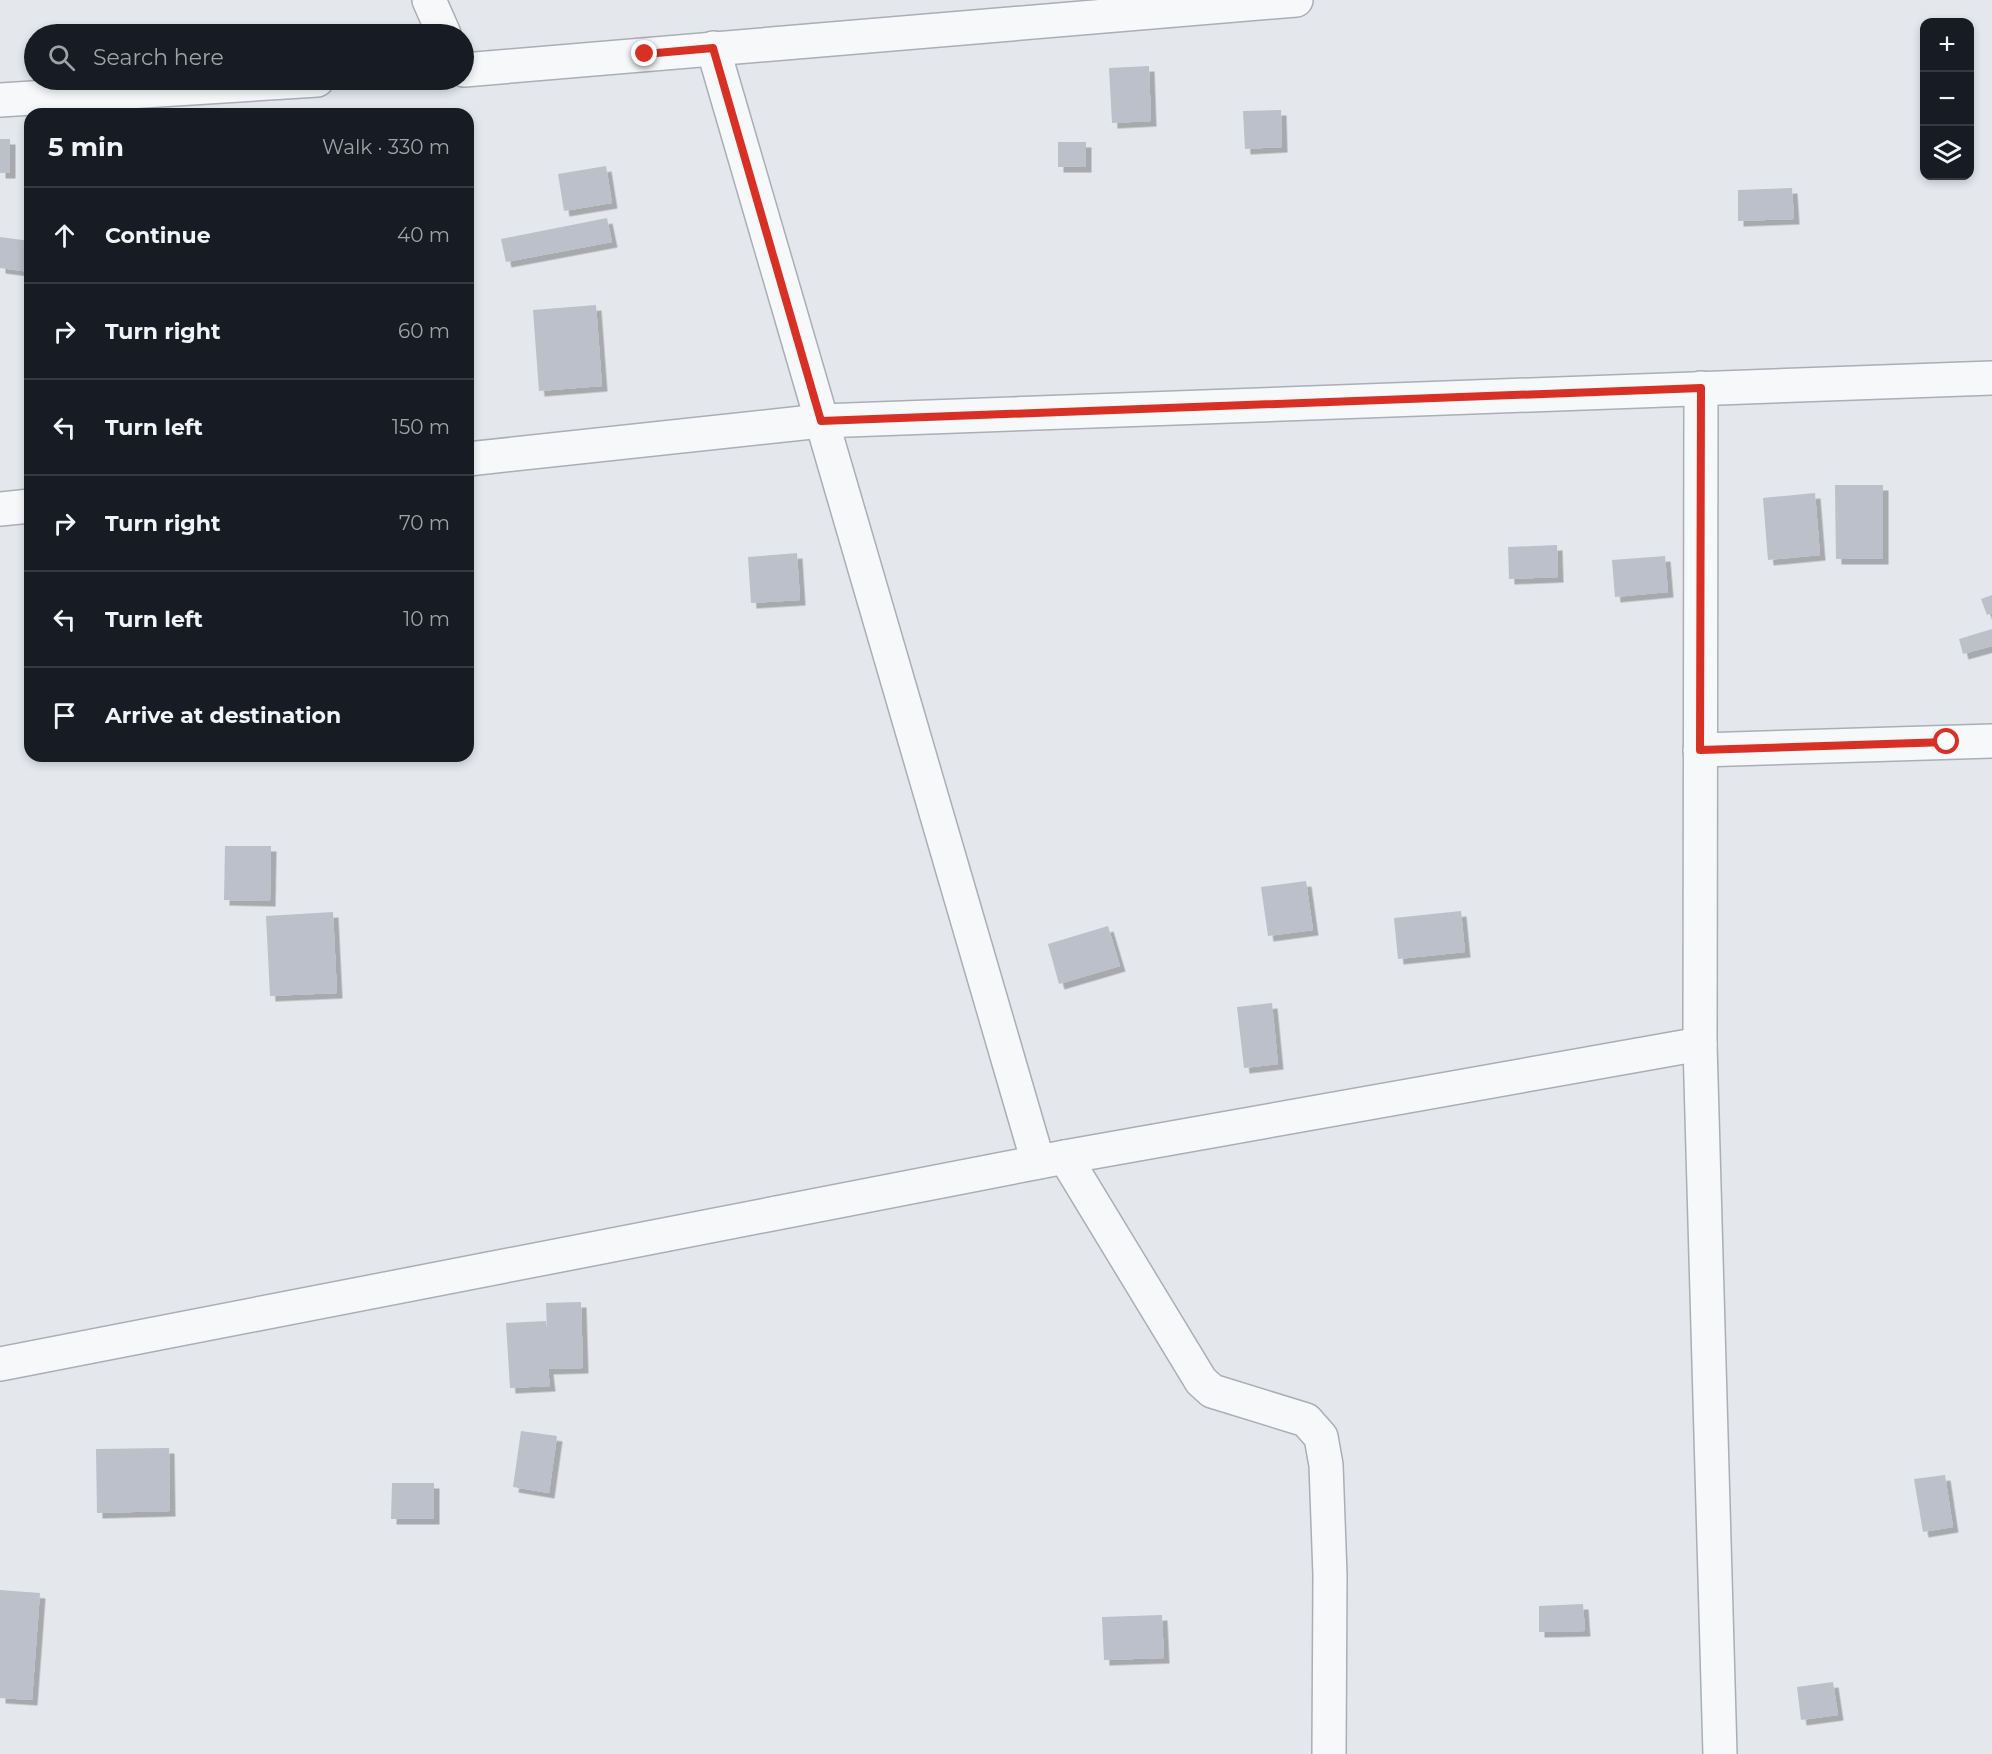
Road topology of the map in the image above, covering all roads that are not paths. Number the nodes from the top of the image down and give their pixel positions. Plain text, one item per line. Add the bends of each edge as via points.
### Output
1 (429, 0) edge
2 (1296, 0) edge
3 (440, 24) edge
4 (713, 48) junction
5 (474, 69) edge
6 (150, 90) edge
7 (0, 99) edge
8 (1992, 378) edge
9 (1701, 388) junction
10 (821, 421) junction
11 (474, 458) edge
12 (24, 507) edge
13 (0, 509) edge
14 (1992, 741) edge
15 (1700, 750) junction
16 (1700, 1044) junction
17 (1051, 1159) junction
18 (0, 1364) edge
19 (1329, 1754) edge
20 (1720, 1754) edge

1 - 3 street
2 - 4 street
4 - 5 street
4 - 10 street
6 - 7 street
8 - 9 street
9 - 10 street
9 - 15 street
10 - 11 street
10 - 17 street
12 - 13 street
14 - 15 street
15 - 16 street
16 - 17 street
16 - 20 street
17 - 18 street
17 - 19 street via 1201,1381 1212,1390 1306,1420 1321,1437 1326,1465 1330,1575

